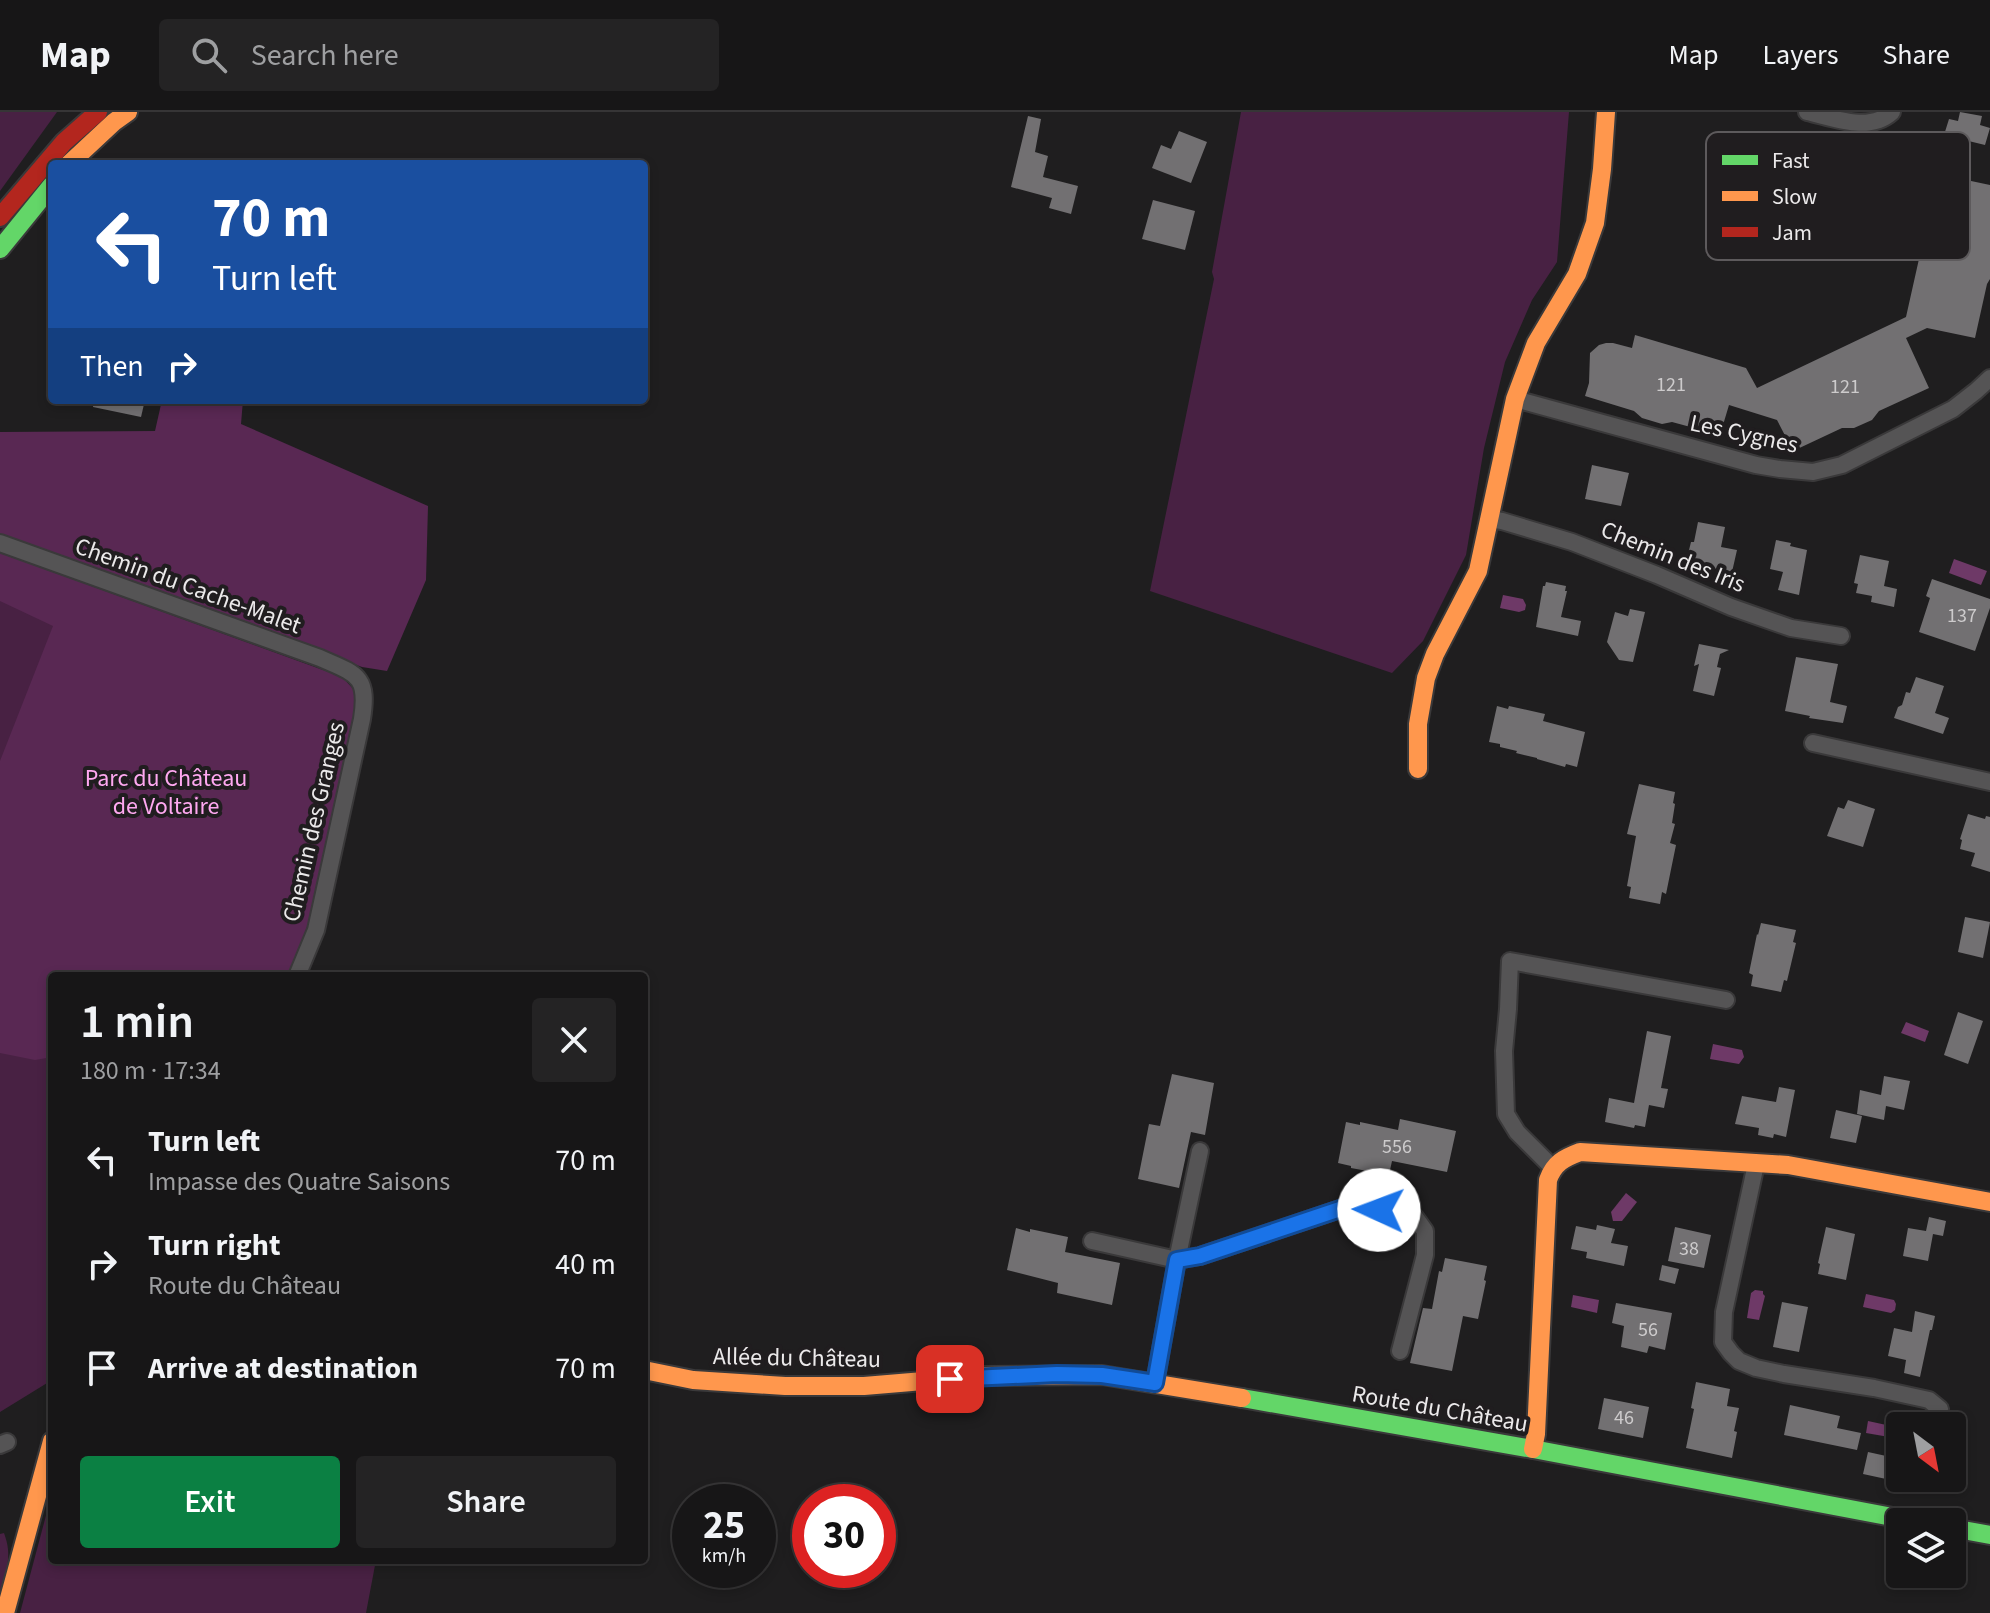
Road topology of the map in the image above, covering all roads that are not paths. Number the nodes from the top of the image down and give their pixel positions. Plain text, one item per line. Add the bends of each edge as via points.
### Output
1 (98, 112) edge
2 (128, 112) edge
3 (1606, 112) edge
4 (1807, 112) edge
5 (1892, 112) edge
6 (1860, 118) edge
7 (73, 160) edge
8 (48, 190) edge
9 (0, 217) edge
10 (0, 249) edge
11 (1990, 378) edge
12 (1515, 399) junction
13 (1489, 519) junction
14 (0, 543) edge
15 (1841, 636) dead end
16 (358, 678) joint
17 (1813, 743) dead end
18 (1418, 769) dead end
19 (1990, 782) edge
20 (299, 972) edge
21 (1726, 1000) dead end
22 (1200, 1151) dead end
23 (1756, 1164) junction
24 (1552, 1167) junction
25 (1990, 1202) edge
26 (1092, 1241) dead end
27 (1177, 1260) junction
28 (1400, 1351) dead end
29 (648, 1371) edge
30 (950, 1379) joint
31 (1155, 1383) junction
32 (1940, 1409) dead end
33 (1533, 1449) junction
34 (48, 1456) edge
35 (1886, 1516) edge
36 (1966, 1531) edge
37 (1990, 1535) edge
38 (5, 1613) edge

1 - 9 street via 56,150
2 - 7 street
3 - 12 street via 1595,223 1577,274 1536,343
4 - 6 street
5 - 6 street
8 - 10 street
11 - 12 street, Les Cygnes via 1953,409 1842,465 1813,472 1756,465
12 - 13 street
13 - 15 street, Chemin des Iris via 1572,542 1791,628
13 - 18 street via 1478,571 1426,678
14 - 16 street, Chemin du Cache-Malet via 320,658
16 - 20 street, Chemin des Granges via 365,697 362,719 316,930
17 - 19 street
21 - 24 street via 1510,961 1506,1114
22 - 27 street
23 - 24 street via 1580,1152
23 - 25 street via 1788,1165
23 - 32 street via 1724,1312 1723,1342 1731,1353 1756,1368 1929,1400
24 - 33 street
26 - 27 street
27 - 28 street via 1346,1207 1415,1217 1425,1231 1425,1255
27 - 31 street
29 - 30 street, Allée du Château via 693,1380 785,1386
30 - 31 street, Route du Château via 1057,1374
31 - 33 street, Route du Château
33 - 35 street, Route du Château
34 - 38 street
36 - 37 street

